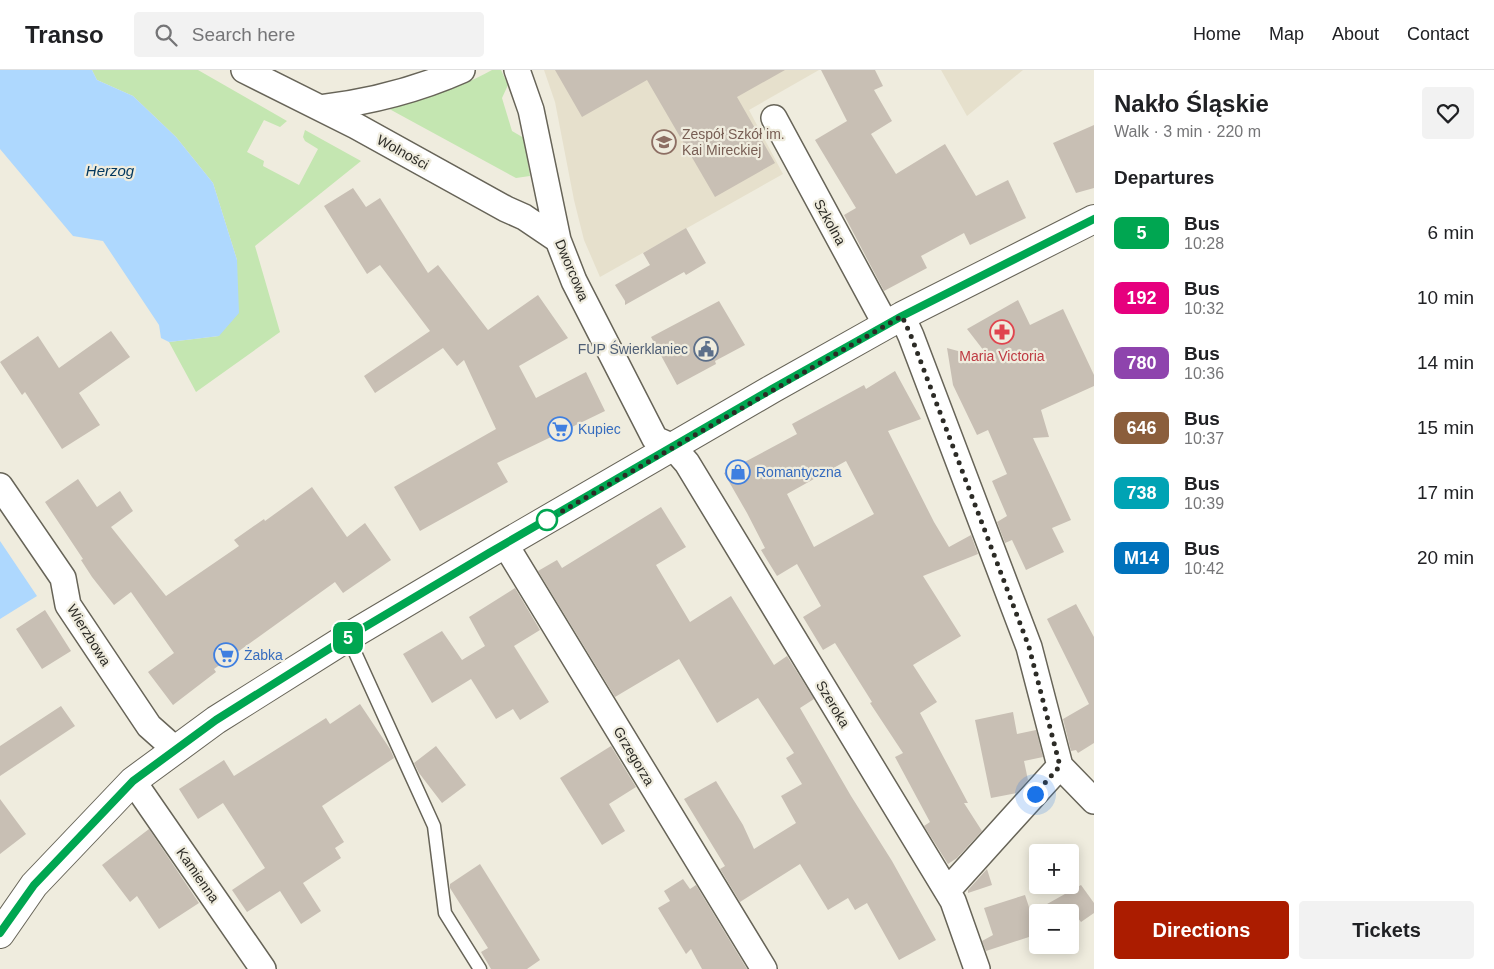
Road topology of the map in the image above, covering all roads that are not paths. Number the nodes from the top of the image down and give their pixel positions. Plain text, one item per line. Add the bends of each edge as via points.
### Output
1 (244, 70) edge
2 (462, 70) edge
3 (517, 70) edge
4 (320, 108) junction
5 (774, 118) dead end
6 (1094, 219) edge
7 (558, 240) junction
8 (894, 320) junction
9 (673, 447) junction
10 (0, 486) edge
11 (504, 544) junction
12 (348, 637) junction
13 (176, 750) junction
14 (1060, 766) junction
15 (133, 781) junction
16 (1094, 801) edge
17 (947, 891) junction
18 (0, 934) edge
19 (262, 969) edge
20 (480, 969) edge
21 (764, 969) edge
22 (977, 969) edge

1 - 4 street, Wolności
2 - 4 street via 436,82 380,98
3 - 7 street, Dworcowa via 531,110
4 - 7 street, Wolności via 524,217
5 - 8 street, Szkolna
6 - 8 main road
7 - 9 street, Dworcowa via 574,281 655,439
8 - 9 main road
8 - 14 street, Szkolna via 911,336 1029,647
9 - 11 main road
9 - 17 street, Szeroka via 687,463
10 - 13 street, Wierzbowa via 62,578 68,605 149,726
11 - 12 main road
11 - 21 street, Grzegorza
12 - 13 main road via 216,720
12 - 20 lane via 434,826 445,913
13 - 15 main road
14 - 16 street
14 - 17 street
15 - 18 main road via 34,885
15 - 19 street, Kamienna
17 - 22 street, Szeroka

